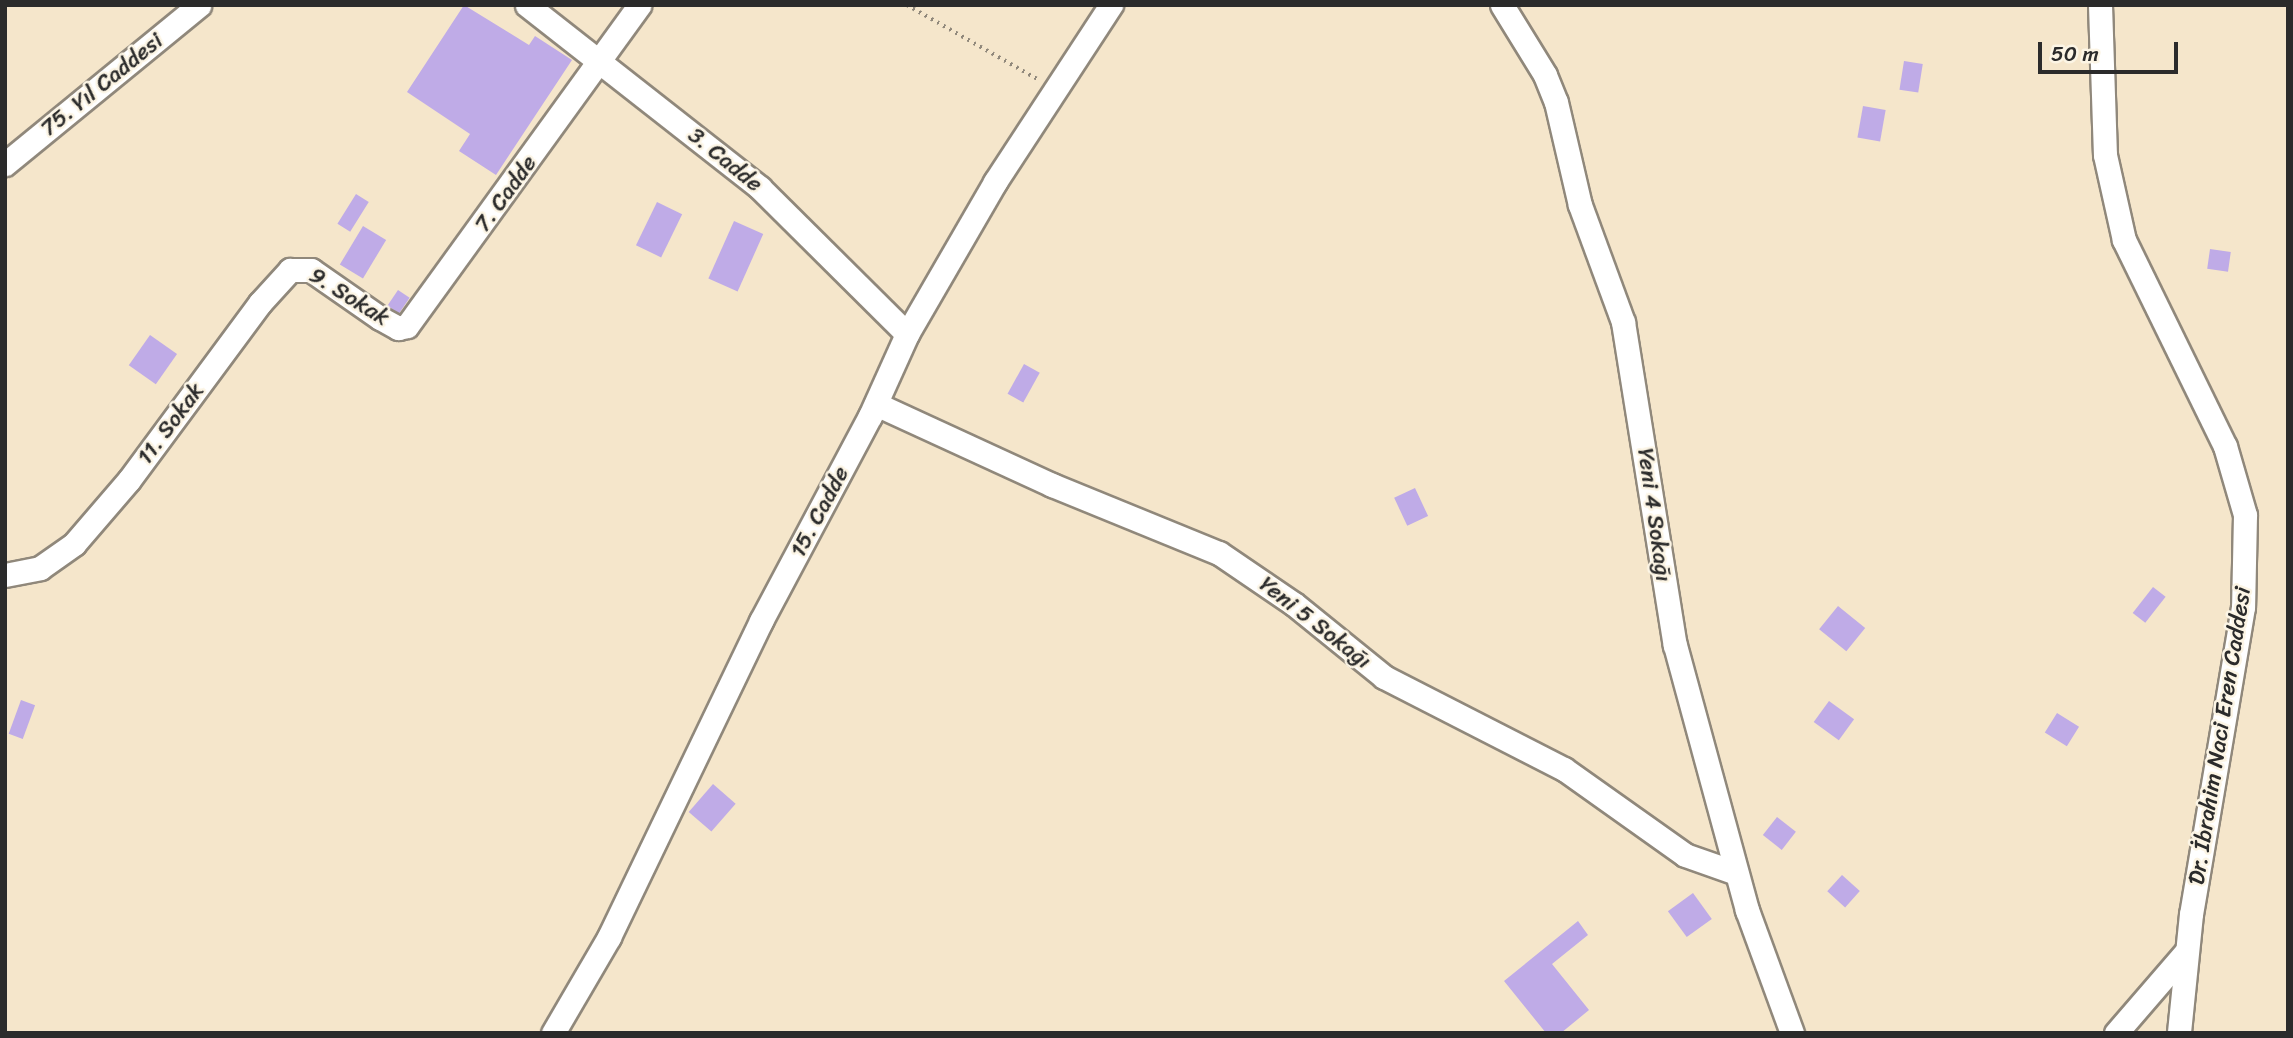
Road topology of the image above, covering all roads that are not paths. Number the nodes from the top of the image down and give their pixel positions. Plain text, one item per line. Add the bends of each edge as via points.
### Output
1 (199, 5) edge
2 (527, 5) edge
3 (639, 5) edge
4 (1111, 5) edge
5 (1502, 5) edge
6 (2100, 5) edge
7 (603, 61) junction
8 (5, 164) edge
9 (290, 270) joint
10 (407, 326) joint
11 (906, 334) junction
12 (876, 404) junction
13 (5, 575) edge
14 (1736, 873) junction
15 (2185, 953) junction
16 (553, 1033) edge
17 (1792, 1033) edge
18 (2116, 1033) edge
19 (2179, 1033) edge

1 - 8 street, 75. Yıl Caddesi
2 - 7 street, 3. Cadde
3 - 7 street, 7. Cadde
4 - 11 street, 15. Cadde via 1054,89
5 - 14 street, Yeni 4 Sokağı via 1545,75 1556,102 1580,205 1623,322 1675,645
6 - 15 street, Dr. İbrahim Naci Eren Caddesi via 2103,142 2124,240 2225,446 2245,515 2243,607
7 - 10 street, 7. Cadde
7 - 11 street, 3. Cadde via 760,188
9 - 10 street, 9. Sokak via 311,270 380,318 398,328
9 - 13 street, 11. Sokak via 74,544 40,568
11 - 12 street, 15. Cadde
12 - 14 street, Yeni 5 Sokağı via 1041,481 1219,553 1294,604 1384,677 1564,769 1685,855
12 - 16 street, 15. Cadde via 761,621 608,937
14 - 17 street, Yeni 4 Sokağı
15 - 18 street
15 - 19 street, Dr. İbrahim Naci Eren Caddesi

